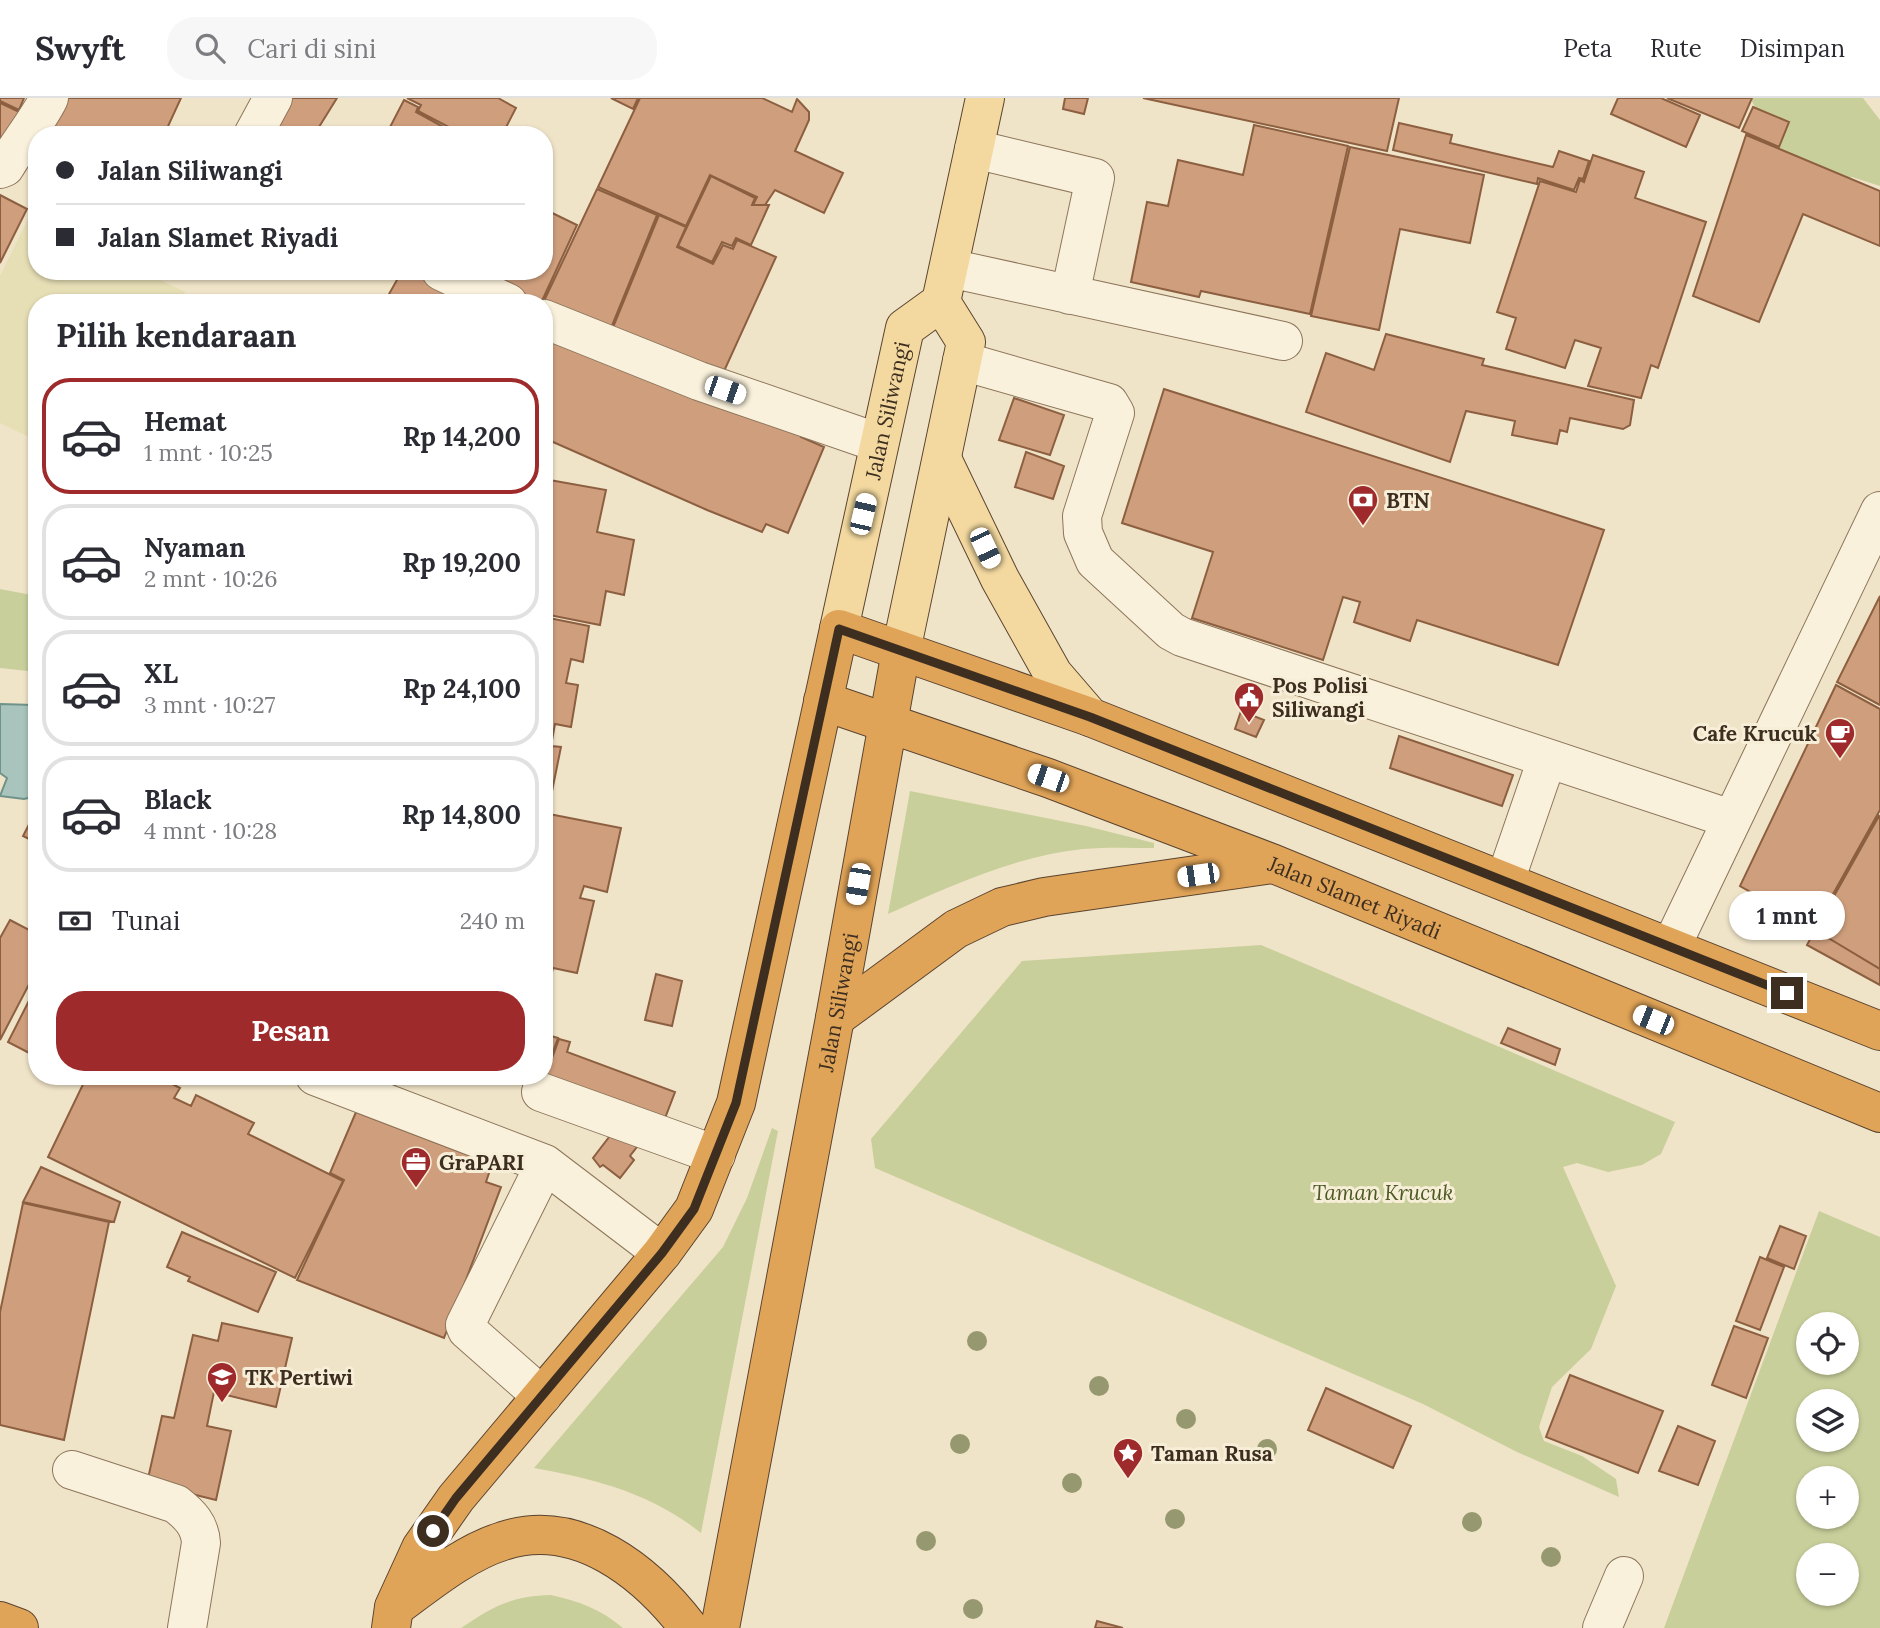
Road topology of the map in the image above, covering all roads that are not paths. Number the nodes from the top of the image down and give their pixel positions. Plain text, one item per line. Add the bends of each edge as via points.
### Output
1 (49, 98) edge
2 (272, 98) edge
3 (985, 98) edge
4 (31, 126) edge
5 (258, 126) edge
6 (28, 129) edge
7 (974, 149) junction
8 (0, 169) edge
9 (459, 280) edge
10 (945, 285) junction
11 (490, 294) edge
12 (1070, 295) junction
13 (553, 323) edge
14 (1283, 341) dead end
15 (962, 361) junction
16 (879, 443) junction
17 (943, 461) junction
18 (1880, 511) edge
19 (839, 629) junction
20 (901, 651) junction
21 (823, 701) junction
22 (1090, 717) junction
23 (886, 723) junction
24 (1547, 759) junction
25 (1731, 819) junction
26 (1274, 864) junction
27 (1505, 881) junction
28 (1671, 947) junction
29 (835, 1018) junction
30 (1880, 1031) edge
31 (339, 1085) edge
32 (541, 1092) dead end
33 (1880, 1114) edge
34 (716, 1154) junction
35 (545, 1164) junction
36 (662, 1253) junction
37 (542, 1396) junction
38 (72, 1470) dead end
39 (1624, 1576) dead end
40 (0, 1620) edge
41 (384, 1621) edge
42 (19, 1628) edge
43 (187, 1628) edge
44 (689, 1628) edge
45 (720, 1628) edge
46 (1602, 1628) edge

1 - 4 street
2 - 5 street
3 - 7 main road
6 - 8 street
7 - 10 main road
7 - 12 street via 1095,178
9 - 11 street
10 - 12 street
10 - 15 main road, Jalan Siliwangi via 966,342
10 - 16 main road, Jalan Siliwangi via 905,328
12 - 14 street
13 - 16 street via 699,381
15 - 17 main road, Jalan Siliwangi
15 - 24 street via 1109,403 1115,413 1082,516 1083,533 1095,561 1171,631
16 - 19 main road, Jalan Siliwangi
17 - 20 main road, Jalan Siliwangi
17 - 22 main road via 1053,674
18 - 25 street
19 - 20 highway
19 - 21 highway, Jalan Siliwangi
20 - 22 highway
20 - 23 highway, Jalan Siliwangi
21 - 23 highway, Jalan Slamet Riyadi
21 - 34 highway, Jalan Siliwangi via 750,1046 736,1103
22 - 27 highway
23 - 26 highway, Jalan Slamet Riyadi via 1048,778
23 - 29 highway, Jalan Siliwangi
24 - 25 street
24 - 27 street
25 - 28 street
26 - 29 highway via 1002,907 947,935
26 - 33 highway, Jalan Slamet Riyadi
27 - 28 highway
28 - 30 highway
29 - 45 highway, Jalan Siliwangi
31 - 35 street
32 - 34 street
34 - 36 highway, Jalan Siliwangi via 694,1209
35 - 36 street
35 - 37 street via 465,1325
36 - 37 highway, Jalan Siliwangi
37 - 41 highway, Jalan Siliwangi via 456,1498 421,1548
38 - 43 street via 176,1504 188,1514 200,1531 201,1542
39 - 46 street
40 - 42 highway
41 - 44 highway via 481,1551 504,1540 549,1535 596,1547 632,1568 665,1597

